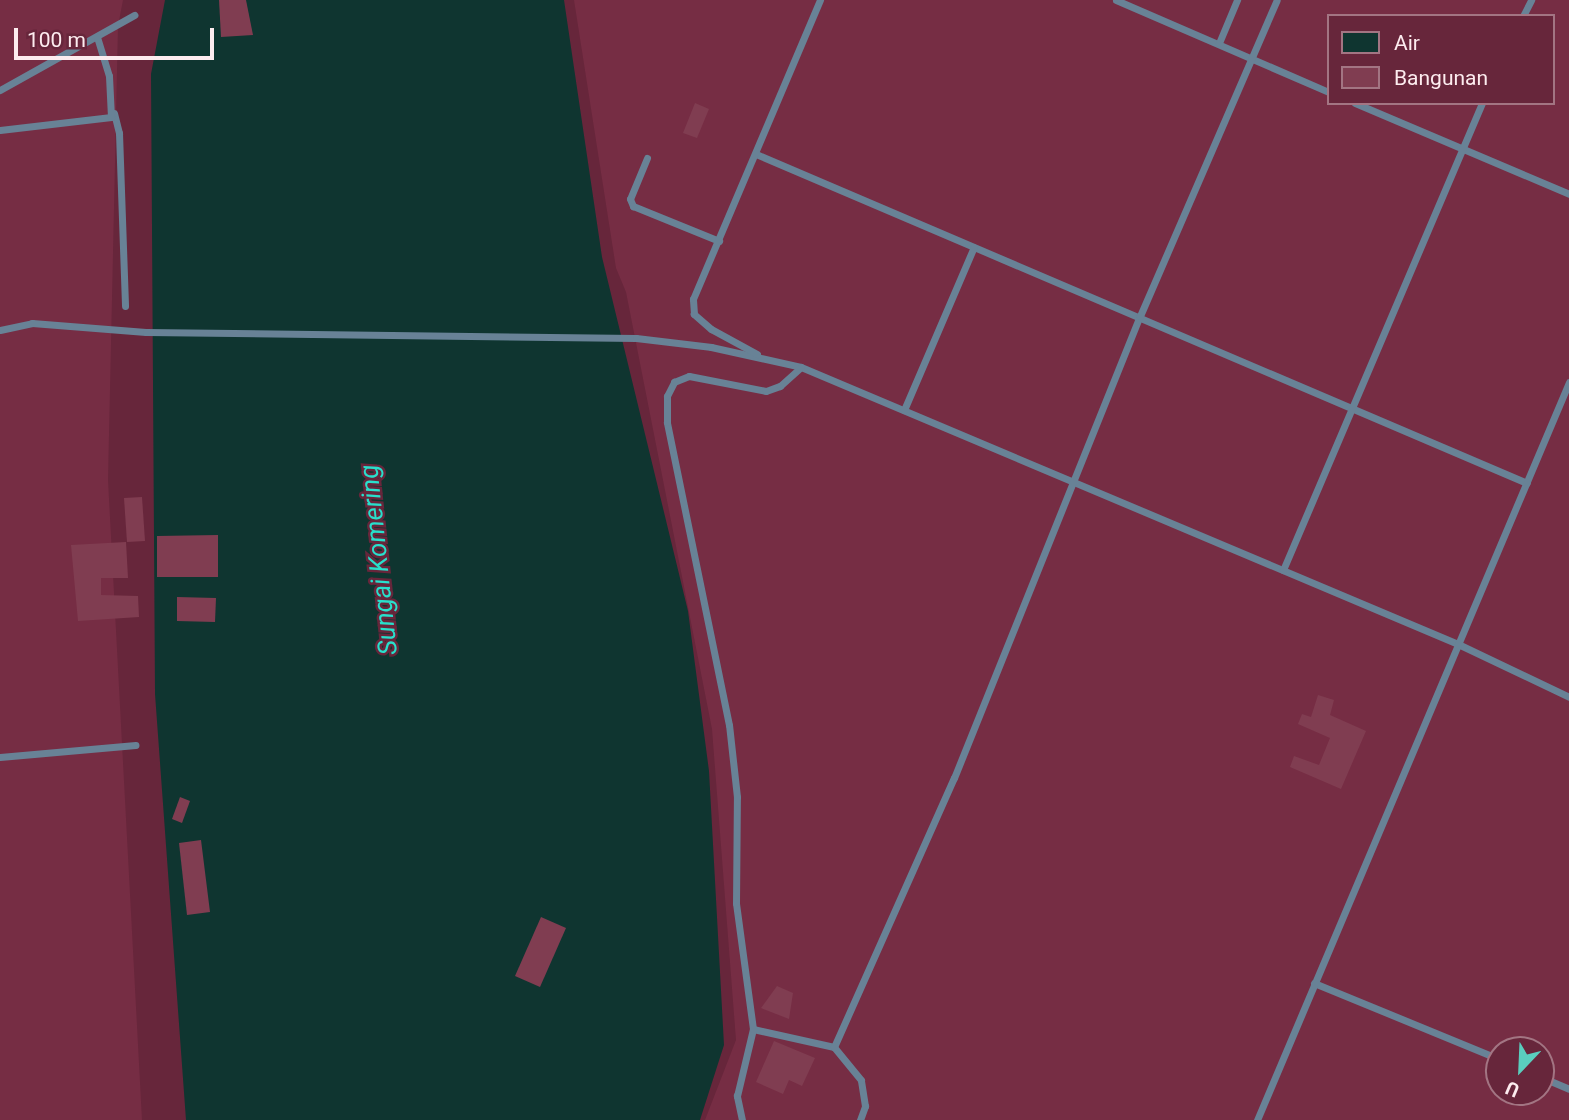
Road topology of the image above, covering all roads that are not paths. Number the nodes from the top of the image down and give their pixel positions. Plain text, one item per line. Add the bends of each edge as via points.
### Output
1 (820, 0) edge
2 (1116, 0) edge
3 (1237, 0) edge
4 (1277, 0) edge
5 (134, 15) dead end
6 (97, 37) junction
7 (1219, 43) junction
8 (1253, 58) junction
9 (0, 90) edge
10 (1328, 92) edge
11 (1360, 105) edge
12 (1481, 105) edge
13 (113, 112) junction
14 (0, 130) edge
15 (1460, 149) junction
16 (756, 154) junction
17 (647, 158) dead end
18 (1569, 194) edge
19 (719, 241) junction
20 (974, 247) junction
21 (125, 306) dead end
22 (1140, 316) junction
23 (0, 330) edge
24 (766, 359) junction
25 (801, 367) junction
26 (1569, 383) edge
27 (1352, 406) junction
28 (904, 410) junction
29 (1076, 481) junction
30 (1527, 483) junction
31 (1283, 570) junction
32 (1458, 644) junction
33 (1569, 697) edge
34 (135, 745) dead end
35 (0, 757) edge
36 (1314, 983) junction
37 (752, 1029) junction
38 (834, 1047) junction
39 (1485, 1053) edge
40 (742, 1120) edge
41 (860, 1120) edge
42 (1256, 1120) edge

1 - 16 lane
2 - 7 lane
3 - 7 lane
4 - 8 lane
5 - 6 lane
6 - 9 lane
6 - 13 lane via 109,76
7 - 8 lane
8 - 10 lane
8 - 22 lane via 1237,83
11 - 15 lane
12 - 15 lane
13 - 14 lane via 102,121
13 - 21 lane via 119,133
15 - 18 lane
15 - 27 lane
16 - 19 lane
16 - 20 lane
17 - 19 lane via 630,199 633,206
19 - 24 lane via 693,299 694,314 711,329
20 - 22 lane
20 - 28 lane
22 - 27 lane
22 - 29 lane
23 - 24 lane via 32,323 146,332 636,338
24 - 25 lane
25 - 28 lane
25 - 37 lane via 780,386 766,391 690,376 674,382 667,396 667,422 729,725 737,797 736,903
26 - 30 lane
27 - 30 lane
27 - 31 lane
28 - 29 lane
29 - 31 lane
29 - 38 lane via 954,778
30 - 32 lane
31 - 32 lane
32 - 33 lane
32 - 36 lane
34 - 35 lane
36 - 39 lane
36 - 42 lane
37 - 38 lane
37 - 40 lane via 737,1096
38 - 41 lane via 861,1080 864,1106

